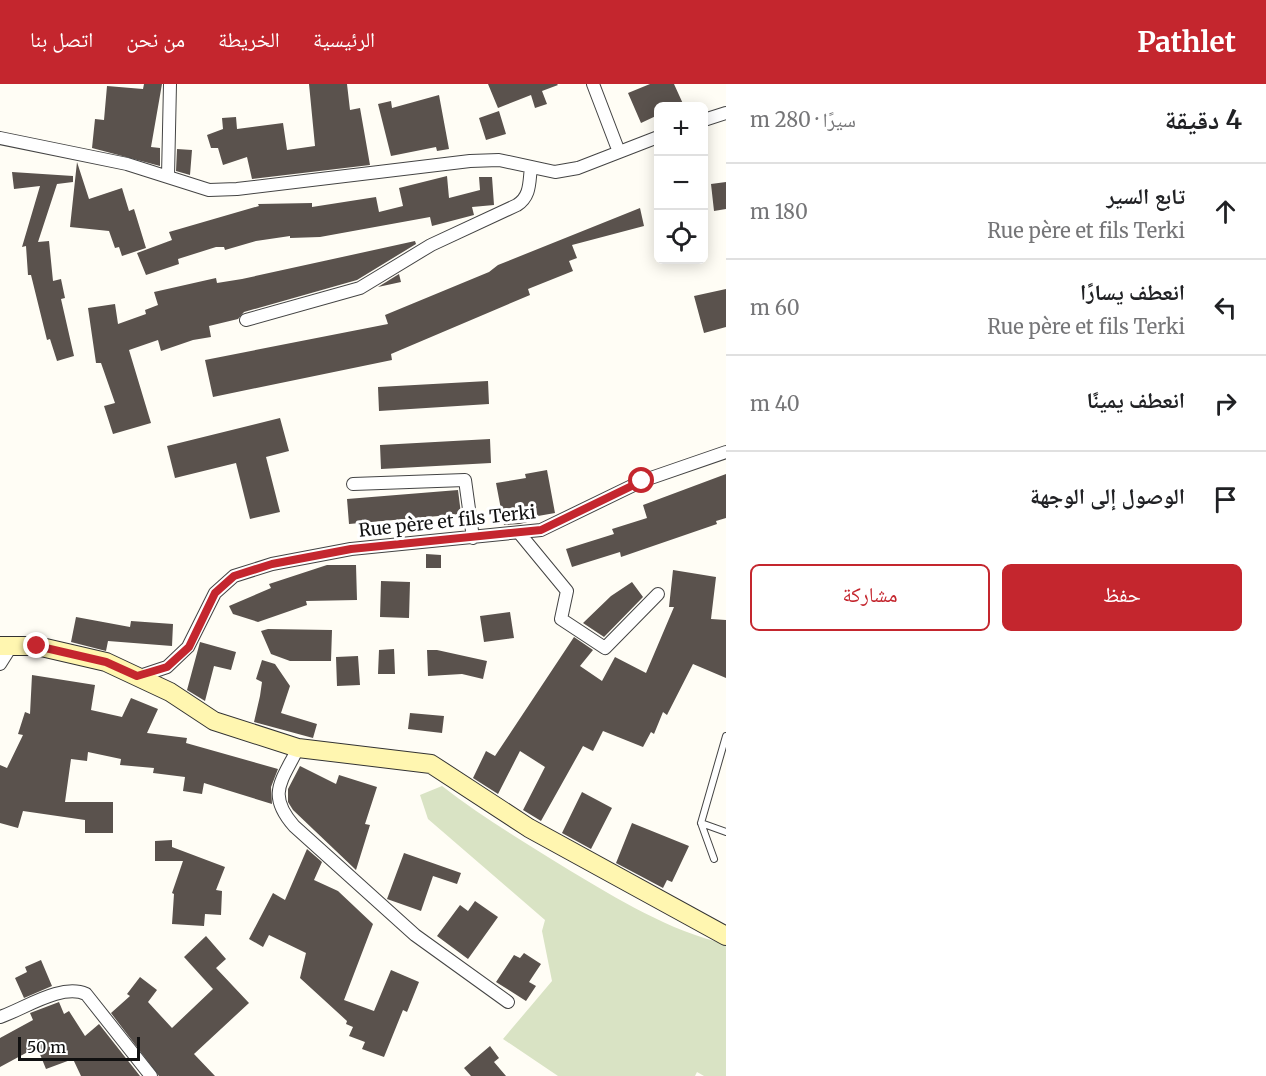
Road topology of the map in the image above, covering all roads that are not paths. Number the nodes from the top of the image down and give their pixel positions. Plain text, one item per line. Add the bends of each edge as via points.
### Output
1 (170, 84) edge
2 (593, 84) edge
3 (726, 113) edge
4 (708, 119) edge
5 (0, 138) edge
6 (654, 139) edge
7 (619, 152) junction
8 (531, 167) junction
9 (168, 176) junction
10 (246, 320) dead end
11 (726, 452) edge
12 (353, 484) dead end
13 (520, 534) junction
14 (473, 538) junction
15 (658, 594) dead end
16 (6, 645) edge
17 (0, 664) edge
18 (137, 676) junction
19 (726, 736) edge
20 (298, 748) junction
21 (701, 823) junction
22 (726, 832) edge
23 (714, 859) dead end
24 (726, 936) edge
25 (508, 1002) dead end
26 (0, 1017) edge
27 (151, 1076) edge

1 - 9 street
2 - 7 street
3 - 4 street
5 - 9 street
6 - 7 street
7 - 8 street via 578,168 555,172
8 - 9 street via 498,160 470,161 218,190
8 - 10 street via 528,192 517,205 431,245 360,288
11 - 13 street, Rue père et fils Terki via 642,481 541,530
12 - 14 street via 465,480
13 - 14 street, Rue père et fils Terki
13 - 15 street via 567,591 561,619 605,648
14 - 18 street, Rue père et fils Terki via 351,549 272,564 234,576 215,593 189,647 167,667
16 - 17 street
16 - 18 street via 37,646 106,662
18 - 20 street via 214,721
19 - 21 lane
20 - 24 street via 431,764 529,828
20 - 25 street via 278,790 280,810 416,935
21 - 22 lane
21 - 23 lane
26 - 27 street via 56,995 86,994

